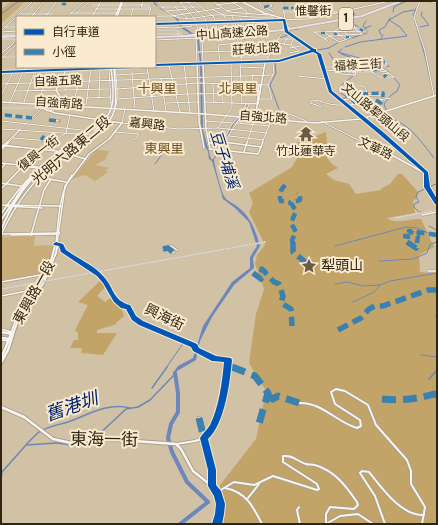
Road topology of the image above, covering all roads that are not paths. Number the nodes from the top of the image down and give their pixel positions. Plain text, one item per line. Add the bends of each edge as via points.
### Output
1 (32, 1) edge
2 (45, 1) edge
3 (57, 1) edge
4 (83, 1) edge
5 (90, 1) edge
6 (100, 1) edge
7 (122, 1) edge
8 (143, 1) edge
9 (149, 1) edge
10 (152, 1) edge
11 (158, 1) edge
12 (164, 1) edge
13 (193, 1) edge
14 (201, 1) edge
15 (212, 1) edge
16 (230, 1) edge
17 (242, 1) edge
18 (247, 1) edge
19 (259, 1) edge
20 (269, 1) edge
21 (279, 1) edge
22 (389, 1) edge
23 (400, 1) edge
24 (420, 1) edge
25 (428, 1) edge
26 (180, 2) edge
27 (187, 2) junction
28 (203, 3) dead end
29 (232, 3) junction
30 (437, 3) edge
31 (62, 4) dead end
32 (66, 4) dead end
33 (92, 5) dead end
34 (98, 5) junction
35 (121, 5) junction
36 (142, 5) junction
37 (150, 5) dead end
38 (216, 5) junction
39 (200, 6) junction
40 (269, 6) dead end
41 (161, 7) junction
42 (175, 7) junction
43 (185, 7) junction
44 (192, 7) junction
45 (264, 7) junction
46 (291, 7) junction
47 (295, 7) junction
48 (299, 7) junction
49 (141, 8) junction
50 (221, 8) junction
51 (242, 8) junction
52 (267, 8) junction
53 (283, 8) junction
54 (303, 8) dead end
55 (95, 9) junction
56 (119, 9) junction
57 (133, 9) junction
58 (187, 9) junction
59 (177, 10) junction
60 (212, 10) junction
61 (167, 11) junction
62 (206, 11) junction
63 (226, 11) junction
64 (291, 11) dead end
65 (300, 11) dead end
66 (198, 12) junction
67 (284, 12) junction
68 (296, 12) dead end
69 (342, 12) junction
70 (70, 13) junction
71 (77, 13) junction
72 (93, 13) junction
73 (118, 13) junction
74 (191, 13) junction
75 (21, 14) junction
76 (34, 14) junction
77 (46, 14) junction
78 (53, 14) dead end
79 (182, 14) junction
80 (224, 15) junction
81 (246, 15) junction
82 (268, 15) junction
83 (18, 16) edge
84 (68, 16) edge
85 (92, 16) edge
86 (116, 16) edge
87 (131, 16) joint
88 (140, 16) edge
89 (149, 16) junction
90 (153, 16) edge
91 (175, 16) junction
92 (232, 16) junction
93 (214, 17) junction
94 (16, 18) edge
95 (205, 18) junction
96 (240, 18) junction
97 (252, 18) junction
98 (279, 18) junction
99 (188, 19) junction
100 (197, 19) junction
101 (274, 20) junction
102 (277, 20) junction
103 (285, 20) junction
104 (234, 21) junction
105 (242, 21) junction
106 (253, 21) junction
107 (198, 22) junction
108 (207, 22) junction
109 (217, 22) junction
110 (226, 22) junction
111 (182, 23) junction
112 (192, 23) junction
113 (351, 23) junction
114 (156, 24) edge
115 (5, 26) junction
116 (16, 27) edge
117 (156, 27) edge
118 (353, 27) dead end
119 (345, 28) junction
120 (350, 28) dead end
121 (287, 29) junction
122 (1, 30) edge
123 (156, 30) edge
124 (355, 30) junction
125 (362, 30) junction
126 (16, 31) edge
127 (246, 31) junction
128 (322, 31) junction
129 (327, 31) junction
130 (335, 31) junction
131 (346, 31) junction
132 (230, 32) junction
133 (238, 32) junction
134 (330, 32) dead end
135 (218, 33) junction
136 (321, 33) dead end
137 (325, 33) junction
138 (178, 34) junction
139 (209, 34) junction
140 (266, 34) dead end
141 (334, 34) dead end
142 (337, 34) junction
143 (346, 34) junction
144 (182, 35) joint
145 (338, 35) junction
146 (196, 36) junction
147 (237, 36) junction
148 (330, 36) junction
149 (1, 37) edge
150 (16, 37) edge
151 (16, 37) edge
152 (16, 37) edge
153 (156, 37) edge
154 (156, 37) edge
155 (156, 37) edge
156 (156, 37) edge
157 (202, 37) junction
158 (346, 37) dead end
159 (350, 37) junction
160 (16, 38) edge
161 (178, 39) joint
162 (278, 39) junction
163 (286, 39) junction
164 (298, 39) junction
165 (324, 39) junction
166 (345, 39) junction
167 (293, 40) junction
168 (328, 41) dead end
169 (238, 43) junction
170 (276, 43) junction
171 (284, 44) junction
172 (16, 45) edge
173 (291, 45) junction
174 (307, 45) junction
175 (295, 47) junction
176 (289, 48) dead end
177 (314, 50) junction
178 (240, 51) junction
179 (1, 52) edge
180 (197, 52) junction
181 (203, 52) junction
182 (218, 52) junction
183 (289, 53) dead end
184 (16, 57) edge
185 (240, 57) junction
186 (268, 57) junction
187 (1, 58) edge
188 (241, 62) junction
189 (265, 62) junction
190 (273, 62) junction
191 (338, 62) junction
192 (368, 62) junction
193 (380, 62) dead end
194 (385, 62) junction
195 (220, 63) junction
196 (231, 63) junction
197 (199, 64) junction
198 (203, 64) junction
199 (352, 64) junction
200 (372, 64) junction
201 (378, 64) dead end
202 (169, 65) junction
203 (184, 65) junction
204 (357, 65) dead end
205 (365, 65) dead end
206 (156, 66) edge
207 (241, 67) junction
208 (323, 67) junction
209 (371, 67) junction
210 (375, 67) junction
211 (379, 67) junction
212 (24, 68) edge
213 (36, 68) edge
214 (98, 68) edge
215 (106, 68) edge
216 (113, 68) edge
217 (113, 68) edge
218 (113, 68) edge
219 (147, 68) edge
220 (264, 68) junction
221 (353, 68) junction
222 (359, 68) junction
223 (367, 68) junction
224 (65, 69) edge
225 (82, 69) junction
226 (91, 69) junction
227 (100, 69) junction
228 (346, 69) junction
229 (363, 69) junction
230 (383, 69) junction
231 (47, 70) junction
232 (73, 70) junction
233 (325, 70) junction
234 (340, 70) junction
235 (367, 70) dead end
236 (370, 70) junction
237 (23, 71) junction
238 (35, 71) junction
239 (386, 71) junction
240 (1, 72) edge
241 (4, 72) junction
242 (13, 72) junction
243 (354, 72) junction
244 (373, 72) junction
245 (389, 73) junction
246 (132, 74) junction
247 (148, 74) junction
248 (241, 74) junction
249 (253, 74) junction
250 (263, 74) junction
251 (382, 74) dead end
252 (116, 75) junction
253 (231, 75) junction
254 (273, 75) junction
255 (198, 76) junction
256 (204, 76) junction
257 (298, 76) dead end
258 (384, 76) dead end
259 (1, 77) edge
260 (171, 77) junction
261 (184, 77) junction
262 (386, 77) junction
263 (148, 78) junction
264 (160, 78) junction
265 (132, 79) junction
266 (327, 79) junction
267 (113, 80) junction
268 (90, 81) junction
269 (100, 81) junction
270 (59, 82) junction
271 (68, 82) junction
272 (79, 82) junction
273 (32, 83) junction
274 (45, 83) junction
275 (198, 83) junction
276 (204, 83) junction
277 (213, 83) junction
278 (222, 83) junction
279 (232, 83) junction
280 (241, 83) junction
281 (1, 84) edge
282 (7, 84) junction
283 (18, 84) junction
284 (185, 84) junction
285 (251, 84) junction
286 (173, 85) junction
287 (261, 85) junction
288 (268, 85) junction
289 (150, 86) junction
290 (162, 86) junction
291 (347, 86) junction
292 (133, 88) junction
293 (110, 89) junction
294 (117, 89) junction
295 (88, 90) junction
296 (100, 90) junction
297 (15, 91) junction
298 (29, 91) junction
299 (42, 91) junction
300 (56, 91) junction
301 (65, 91) junction
302 (77, 91) junction
303 (349, 92) junction
304 (241, 93) junction
305 (250, 93) junction
306 (259, 93) junction
307 (356, 93) dead end
308 (187, 94) junction
309 (199, 94) junction
310 (204, 94) junction
311 (214, 94) junction
312 (222, 94) junction
313 (232, 94) junction
314 (353, 94) junction
315 (176, 95) junction
316 (361, 95) junction
317 (383, 95) dead end
318 (1, 96) edge
319 (152, 96) junction
320 (165, 96) junction
321 (434, 96) junction
322 (437, 96) edge
323 (110, 97) junction
324 (87, 98) junction
325 (99, 98) junction
326 (135, 98) junction
327 (390, 98) dead end
328 (118, 99) junction
329 (260, 99) junction
330 (341, 99) junction
331 (363, 99) dead end
332 (366, 99) junction
333 (380, 99) junction
334 (352, 100) dead end
335 (376, 100) junction
336 (1, 101) edge
337 (11, 101) junction
338 (368, 101) junction
339 (24, 102) junction
340 (178, 102) junction
341 (188, 102) junction
342 (198, 102) junction
343 (205, 102) junction
344 (214, 102) junction
345 (365, 102) junction
346 (38, 103) junction
347 (51, 103) junction
348 (165, 103) junction
349 (223, 103) junction
350 (258, 103) junction
351 (358, 103) junction
352 (377, 103) dead end
353 (232, 104) junction
354 (242, 104) junction
355 (246, 104) junction
356 (249, 104) junction
357 (347, 104) junction
358 (353, 104) junction
359 (372, 104) junction
360 (379, 104) dead end
361 (73, 105) junction
362 (86, 105) junction
363 (374, 106) junction
364 (322, 107) dead end
365 (372, 107) dead end
366 (382, 107) dead end
367 (1, 108) edge
368 (42, 108) junction
369 (115, 108) junction
370 (135, 108) junction
371 (377, 108) junction
372 (60, 109) dead end
373 (125, 109) junction
374 (46, 110) junction
375 (154, 110) junction
376 (166, 111) junction
377 (180, 112) junction
378 (190, 112) junction
379 (382, 112) junction
380 (199, 113) junction
381 (205, 113) junction
382 (5, 115) dead end
383 (70, 115) junction
384 (227, 115) junction
385 (241, 116) junction
386 (256, 117) junction
387 (32, 118) junction
388 (147, 118) joint
389 (271, 118) junction
390 (364, 118) junction
391 (49, 120) dead end
392 (1, 121) edge
393 (60, 121) dead end
394 (108, 121) junction
395 (206, 121) junction
396 (306, 121) junction
397 (222, 122) junction
398 (322, 122) junction
399 (122, 123) junction
400 (234, 123) junction
401 (26, 124) junction
402 (254, 125) junction
403 (270, 126) junction
404 (198, 128) junction
405 (206, 128) junction
406 (218, 128) junction
407 (1, 129) edge
408 (68, 129) junction
409 (231, 129) junction
410 (20, 130) junction
411 (91, 131) junction
412 (252, 131) junction
413 (115, 132) junction
414 (66, 133) junction
415 (267, 133) junction
416 (90, 135) junction
417 (44, 136) dead end
418 (207, 136) junction
419 (228, 136) junction
420 (12, 138) junction
421 (250, 138) junction
422 (41, 140) junction
423 (135, 140) dead end
424 (264, 140) junction
425 (51, 142) junction
426 (224, 142) junction
427 (209, 143) junction
428 (3, 145) edge
429 (247, 145) junction
430 (261, 147) junction
431 (204, 148) joint
432 (210, 148) junction
433 (1, 149) edge
434 (40, 149) junction
435 (219, 150) junction
436 (244, 152) junction
437 (61, 153) junction
438 (85, 159) junction
439 (1, 164) edge
440 (4, 164) junction
441 (22, 166) junction
442 (1, 168) edge
443 (38, 168) junction
444 (43, 170) junction
445 (429, 175) junction
446 (32, 176) junction
447 (38, 177) junction
448 (51, 179) junction
449 (66, 182) junction
450 (1, 183) edge
451 (6, 184) junction
452 (21, 186) junction
453 (1, 189) edge
454 (437, 202) edge
455 (1, 205) edge
456 (11, 206) junction
457 (40, 207) junction
458 (61, 207) junction
459 (437, 212) edge
460 (1, 214) edge
461 (422, 215) dead end
462 (1, 220) edge
463 (1, 230) edge
464 (31, 234) junction
465 (58, 234) junction
466 (1, 235) edge
467 (57, 244) junction
468 (168, 248) junction
469 (163, 249) dead end
470 (177, 250) dead end
471 (174, 253) dead end
472 (428, 271) dead end
473 (437, 271) edge
474 (46, 274) junction
475 (1, 282) edge
476 (37, 289) junction
477 (1, 296) edge
478 (1, 329) edge
479 (1, 332) edge
480 (13, 333) junction
481 (1, 339) edge
482 (11, 340) junction
483 (1, 358) edge
484 (1, 363) edge
485 (299, 402) dead end
486 (1, 407) edge
487 (199, 418) dead end
488 (204, 438) junction
489 (176, 444) junction
490 (259, 484) junction
491 (212, 486) junction
492 (224, 488) junction
493 (218, 491) junction
494 (248, 498) junction
495 (299, 507) dead end
496 (424, 515) junction
497 (217, 524) edge
498 (262, 524) edge
499 (300, 524) edge
500 (326, 524) edge
501 (373, 524) edge
502 (385, 524) edge
503 (422, 524) edge

1 - 2 street
1 - 75 street
1 - 115 street
2 - 3 street
2 - 76 street
3 - 4 street
3 - 77 street
4 - 5 street
4 - 70 street
5 - 6 street
5 - 71 street
6 - 7 street
6 - 34 street
7 - 8 street
7 - 35 main road
8 - 9 street
8 - 36 street
9 - 10 street
10 - 11 street
11 - 12 street
11 - 41 street
13 - 27 street
13 - 39 street
14 - 28 street
15 - 38 street
16 - 29 street
17 - 18 street
17 - 29 street
17 - 82 main road
19 - 45 street
20 - 52 street via 272,6
21 - 53 street
22 - 69 street
23 - 121 highway, 中山高速公路 / 1 via 352,18
24 - 321 street via 414,17 425,52
25 - 30 street
26 - 27 street
26 - 43 street
27 - 44 street
29 - 38 street
29 - 51 street
31 - 32 street
33 - 34 street
34 - 35 street
34 - 55 street
35 - 36 street
35 - 56 main road
36 - 37 street
36 - 49 street
38 - 50 street
39 - 44 street
39 - 62 street
40 - 45 street
41 - 42 street
41 - 61 street
42 - 43 street
42 - 59 street
43 - 44 street
43 - 58 street
44 - 66 street
45 - 52 street
46 - 47 street
46 - 53 street
46 - 64 street
47 - 48 street
47 - 68 street
48 - 54 street
48 - 65 street
49 - 57 street
49 - 89 street via 151,9
50 - 60 street
50 - 63 street
51 - 63 street
51 - 81 street via 247,11
52 - 82 street via 274,12
53 - 67 street
55 - 56 street
55 - 72 street
56 - 57 street
56 - 73 main road
57 - 87 street
58 - 59 street
58 - 74 street
59 - 61 street
59 - 79 street
60 - 62 street
60 - 80 street
61 - 91 street
62 - 66 street
62 - 93 street
63 - 81 street
66 - 74 street
66 - 95 street
67 - 69 street, 惟馨街
67 - 103 street
69 - 103 street via 311,19
70 - 71 street
70 - 84 street
71 - 72 street
72 - 73 street
72 - 85 street
73 - 86 main road
74 - 79 street
74 - 100 street
75 - 76 street
75 - 83 street
76 - 77 street
77 - 78 street
79 - 91 street
79 - 99 street
80 - 92 street
80 - 93 street
80 - 110 street
81 - 82 street
82 - 98 main road
87 - 88 street
88 - 89 street
89 - 90 street
90 - 91 street
91 - 99 street
92 - 96 street
92 - 104 street
93 - 95 street
93 - 109 street
94 - 115 street
95 - 100 street
95 - 108 street
96 - 97 street
96 - 105 street
97 - 101 street via 272,17
97 - 106 street
98 - 102 street
98 - 103 main road
99 - 100 street
100 - 107 street
101 - 102 street
101 - 106 street
102 - 103 street
103 - 106 street
103 - 121 main road
104 - 105 street
104 - 110 street
104 - 133 street
105 - 106 street
105 - 127 street
106 - 127 street via 256,31
107 - 108 street
107 - 111 street
107 - 112 street
107 - 146 street
108 - 109 street
108 - 139 street
109 - 110 street
109 - 135 street
110 - 132 street
111 - 112 street
111 - 114 street
112 - 117 street via 192,26 184,27
113 - 118 street
113 - 119 street via 344,23
113 - 124 street
115 - 116 street
115 - 122 street
119 - 120 street
119 - 124 street
119 - 130 street
119 - 131 street
121 - 157 highway, 中山高速公路 / 1
121 - 162 street
121 - 164 main road
121 - 177 main road
122 - 126 street
123 - 138 street via 178,30
124 - 125 street
124 - 125 street
124 - 131 street
125 - 143 street via 362,34
127 - 133 street
128 - 129 street
128 - 137 street
128 - 165 street via 314,32
129 - 130 street
129 - 134 street
130 - 131 street
130 - 142 street
131 - 143 street
132 - 133 street
132 - 135 street
135 - 139 street
136 - 137 street
137 - 148 street
138 - 144 street
138 - 155 street
139 - 146 street
140 - 147 street
141 - 142 street
142 - 145 street
143 - 145 street
143 - 159 street
144 - 146 street
145 - 148 street
145 - 166 street
146 - 153 highway, 中山高速公路 / 1
146 - 154 highway
146 - 157 highway, 中山高速公路 / 1
146 - 161 street
146 - 180 street
147 - 157 street
147 - 169 street
148 - 165 street
148 - 166 street via 339,42
149 - 150 highway
149 - 151 street
149 - 152 street
156 - 161 street
157 - 181 street
158 - 159 street
159 - 166 street
160 - 179 street
162 - 163 street
162 - 170 street
163 - 167 street
163 - 171 street
164 - 167 street
164 - 174 main road
165 - 168 street
167 - 173 street
169 - 178 street
169 - 182 street via 218,44
170 - 171 street
170 - 186 street
171 - 173 street
172 - 187 street
173 - 175 street
174 - 175 street
174 - 177 main road
175 - 176 street
175 - 183 street via 300,51
177 - 189 street, 莊敬北路 via 288,59
177 - 190 street, 莊敬北路 via 288,60
177 - 208 main road, 文山路犂頭山段 via 319,54
178 - 182 street
178 - 185 street
180 - 181 street
180 - 197 street
181 - 182 street
181 - 198 street
182 - 195 street
184 - 187 street
185 - 186 street
185 - 188 street
186 - 189 street
188 - 189 street, 莊敬北路
188 - 196 street, 莊敬北路
188 - 207 street
189 - 190 street, 莊敬北路
189 - 220 street
190 - 254 street
191 - 199 street
191 - 228 street via 345,64
191 - 234 street
192 - 194 street, 福祿三街
192 - 199 street
192 - 200 street
193 - 194 street
194 - 211 street, 福祿三街 via 387,66
195 - 196 street, 莊敬北路
195 - 198 street, 莊敬北路
196 - 198 street, 莊敬北路
196 - 253 street
197 - 198 street
197 - 203 street
197 - 255 street
198 - 256 street
199 - 221 street
199 - 229 street via 361,65
200 - 209 street
200 - 210 street
200 - 211 street
201 - 211 street
202 - 203 street
202 - 206 street
202 - 260 street
203 - 261 street
204 - 222 street
205 - 223 street
207 - 220 street
207 - 248 street
208 - 233 main road, 文山路犂頭山段
208 - 234 street, 福祿三街
208 - 266 main road, 文山路犂頭山段
209 - 210 street, 福祿三街
209 - 223 street, 福祿三街
210 - 211 street, 福祿三街
211 - 230 street
212 - 237 street
213 - 238 street
214 - 225 street
215 - 227 street
216 - 252 street
217 - 267 main road
218 - 267 street
219 - 247 street
220 - 250 street
221 - 222 street, 福祿三街
221 - 228 street, 福祿三街
221 - 243 street
222 - 229 street, 福祿三街
223 - 229 street, 福祿三街
223 - 236 street
224 - 225 street
224 - 231 street
224 - 232 street
224 - 270 street
225 - 226 street
225 - 232 street
225 - 272 street
226 - 227 street
226 - 268 street
227 - 269 street
228 - 234 street
228 - 234 street, 福祿三街
229 - 243 street
229 - 244 street via 367,73
230 - 239 street
230 - 244 street
231 - 238 street
231 - 274 street
232 - 271 street
233 - 234 street
233 - 266 main road, 文山路犂頭山段
234 - 243 street via 342,74 356,75
235 - 236 street
236 - 244 street
237 - 238 street
237 - 240 street
237 - 242 street
237 - 283 street
238 - 273 street
239 - 244 street
239 - 245 street
240 - 241 street
241 - 242 street
241 - 259 street
242 - 282 street
244 - 262 street via 379,77
245 - 251 street
245 - 262 street via 394,77
246 - 247 street
246 - 252 street
246 - 265 street
247 - 263 street
248 - 249 street, 自強五路
248 - 253 street, 自強五路
248 - 280 street
249 - 250 street, 自強五路
249 - 285 street
250 - 254 street, 自強五路
250 - 287 street
252 - 267 street
253 - 256 street, 自強五路
253 - 279 street
254 - 288 street
255 - 256 street, 自強五路
255 - 261 street, 自強五路
255 - 275 street
256 - 276 street
257 - 266 street
258 - 262 street
260 - 261 street, 自強五路
260 - 264 street, 自強五路
260 - 286 street
261 - 284 street
263 - 264 street, 自強五路
263 - 265 street, 自強五路
263 - 289 street
264 - 290 street
265 - 267 street, 自強五路
265 - 292 street
266 - 330 main road, 文山路犂頭山段 via 329,90
267 - 269 street, 自強五路
267 - 293 street
267 - 294 street
267 - 369 main road
268 - 269 street, 自強五路
268 - 272 street, 自強五路
268 - 295 street
269 - 296 street
270 - 271 street, 自強五路
270 - 274 street, 自強五路
270 - 300 street
271 - 272 street, 自強五路
271 - 301 street
272 - 302 street
273 - 274 street, 自強五路
273 - 283 street, 自強五路
273 - 298 street
274 - 299 street
275 - 276 street
275 - 284 street
275 - 309 street
276 - 277 street
276 - 310 street
277 - 278 street
277 - 311 street
278 - 279 street
278 - 312 street
279 - 280 street
279 - 313 street
280 - 285 street
280 - 304 street
281 - 282 street, 自強五路
282 - 283 street, 自強五路
282 - 318 street
283 - 297 street
284 - 286 street
284 - 308 street
285 - 287 street
285 - 305 street
286 - 290 street
286 - 315 street
287 - 288 street
287 - 306 street
288 - 329 street via 272,99
289 - 290 street
289 - 292 street
289 - 319 street
290 - 320 street
291 - 303 street
291 - 303 street via 340,86 340,92
291 - 314 street
291 - 316 street via 364,86 368,92
292 - 294 street
292 - 326 street
293 - 296 street
293 - 323 street
294 - 328 street
295 - 296 street
295 - 302 street
295 - 324 street
296 - 325 street
297 - 298 street
297 - 337 street
298 - 299 street
298 - 339 street
299 - 300 street
299 - 346 street
300 - 301 street
300 - 347 street via 60,98
301 - 302 street
302 - 361 street
303 - 314 street
303 - 351 street
304 - 305 street
304 - 313 street
304 - 354 street
305 - 306 street
306 - 329 street
306 - 350 street
307 - 314 street
308 - 309 street
308 - 315 street
308 - 341 street
309 - 310 street
309 - 342 street
310 - 311 street
310 - 343 street
311 - 312 street
311 - 344 street
312 - 313 street
312 - 349 street
313 - 353 street
314 - 316 street
314 - 316 street
314 - 316 street
314 - 351 street
315 - 320 street
315 - 340 street
316 - 317 street
316 - 332 street
319 - 320 street
319 - 326 street
319 - 375 street
320 - 348 street
321 - 322 main road
321 - 379 main road
323 - 325 street
323 - 369 street
324 - 325 street
324 - 362 street
326 - 328 street
326 - 370 street
327 - 333 street
328 - 369 street
329 - 350 street
330 - 357 main road, 文山路犂頭山段
330 - 358 street via 349,100
331 - 332 street
332 - 338 street
333 - 335 street
333 - 335 street via 383,103
334 - 351 street
335 - 338 street
336 - 337 main road, 自強南路
337 - 339 main road, 自強南路
338 - 345 street
338 - 359 street
339 - 346 main road, 自強南路
340 - 341 street
340 - 348 street
340 - 377 street
341 - 342 street
341 - 378 street
342 - 380 street
343 - 344 street
343 - 381 street
344 - 349 street
345 - 351 street
345 - 365 street
346 - 347 main road, 自強南路
347 - 361 main road, 自強南路
347 - 368 street
348 - 376 street
349 - 353 street
350 - 356 street
350 - 386 street
351 - 351 street via 374,114
351 - 358 street
352 - 359 street
353 - 354 street
353 - 384 street via 232,110
354 - 355 street
355 - 356 street
355 - 385 street
356 - 385 street
357 - 358 street
357 - 364 street via 334,105 318,100 312,100 310,103
357 - 390 main road, 文山路犂頭山段
359 - 363 street
360 - 363 street
361 - 362 main road, 自強南路
361 - 369 main road, 自強南路
362 - 369 main road, 自強南路
363 - 371 street
366 - 371 street
367 - 368 street, 嘉興路
368 - 374 street, 嘉興路
368 - 387 street
369 - 370 main road
369 - 373 main road
369 - 394 main road, 光明六路東二段
369 - 394 street, 光明六路東二段
370 - 375 main road
371 - 379 street
372 - 374 street
373 - 375 main road
373 - 399 street, 東興路一段
374 - 383 street, 嘉興路
375 - 376 main road
376 - 377 main road
377 - 378 main road
378 - 380 main road
379 - 390 main road
380 - 381 main road, 自強北路
380 - 404 street
381 - 384 main road, 自強北路
381 - 395 street
382 - 387 street
383 - 394 street, 嘉興路
383 - 408 street, 復興一街
384 - 385 main road, 自強北路
384 - 397 street
385 - 386 main road, 自強北路
385 - 400 street
386 - 389 main road, 自強北路
386 - 402 street
387 - 401 street
388 - 388 street via 140,119 142,117
389 - 396 main road, 自強北路
389 - 396 street via 275,115 290,114
389 - 398 main road, 自強北路
389 - 403 street
390 - 398 main road
390 - 445 main road, 文山路犂頭山段
391 - 393 street
392 - 401 street
394 - 399 street, 嘉興路
394 - 411 street, 光明六路東二段
394 - 416 main road, 光明六路東二段
394 - 416 street, 光明六路東二段
395 - 397 street
395 - 405 street
396 - 398 main road, 自強北路
397 - 400 street
397 - 406 street
398 - 445 street, 文華路
399 - 404 street, 嘉興路 via 179,129
399 - 413 street, 東興路一段
400 - 402 street
400 - 409 street
401 - 408 street
401 - 410 street
402 - 403 street
402 - 412 street
403 - 415 street
404 - 405 street, 嘉興路
404 - 431 street
405 - 406 street
405 - 418 street
406 - 409 street
407 - 410 street
408 - 411 street
408 - 414 street, 復興一街
409 - 412 street
409 - 419 street
410 - 414 street
410 - 420 street
410 - 428 street
411 - 416 street, 光明六路東二段
412 - 415 street
412 - 421 street
413 - 423 street via 139,134
413 - 438 street, 東興路一段
414 - 416 street
414 - 425 street, 復興一街
415 - 424 street
416 - 437 main road, 光明六路東二段
416 - 437 street, 光明六路東二段
417 - 422 street
418 - 419 street
418 - 427 street
419 - 421 street
419 - 426 street
420 - 422 street
420 - 428 street
421 - 424 street
421 - 429 street
422 - 425 street
424 - 430 street
425 - 434 street, 復興一街
426 - 427 street
426 - 429 street
426 - 435 street
427 - 432 street
428 - 433 street
428 - 434 street
429 - 430 street
429 - 436 street
430 - 436 street via 258,154
431 - 432 street
432 - 435 street
434 - 437 street
434 - 441 street, 復興一街
435 - 436 street
437 - 438 street
437 - 443 street, 光明六路東二段
437 - 444 main road, 光明六路東二段
437 - 446 main road, 光明六路東二段
438 - 449 street, 東興路一段
438 - 458 street, 東興路一段 via 66,186
439 - 440 street
439 - 441 street
440 - 441 street
440 - 442 street
441 - 443 street
441 - 451 street, 復興一街
443 - 446 street, 光明六路東二段
444 - 447 street, 光明六路東二段
444 - 456 main road, 光明六路東二段 via 26,186
445 - 454 main road via 429,192
446 - 452 street, 光明六路東二段
446 - 456 main road, 光明六路東二段
447 - 448 street
447 - 456 street, 光明六路東二段
448 - 449 street
448 - 457 street via 44,190
449 - 458 street, 東興路一段
450 - 451 street
451 - 452 street
451 - 453 street, 復興一街
452 - 456 street, 光明六路東二段
455 - 456 street
456 - 457 street
456 - 460 street, 光明六路東二段
456 - 462 main road, 光明六路東二段
456 - 463 main road, 光明六路東二段
456 - 466 street, 光明六路東二段
457 - 458 street
457 - 464 street
458 - 465 street, 東興路一段
459 - 461 street
464 - 465 street
464 - 466 street
465 - 467 street, 東興路一段
467 - 474 street, 東興路一段
467 - 480 street, 東興路一段 via 45,280 21,312
467 - 488 street, 興海街 via 102,278 118,304 128,307 138,321 195,346 195,349 213,358 228,361 226,381 215,420 208,436
468 - 469 street
468 - 470 street via 171,246
468 - 471 street
472 - 473 street
474 - 475 street
474 - 476 street, 東興路一段
476 - 477 street
476 - 480 street, 東興路一段 via 19,312
478 - 480 street
479 - 480 main road
480 - 482 main road, 東興路一段
481 - 482 main road
482 - 483 main road, 東興路一段
482 - 484 main road, 東興路一段
485 - 496 street via 314,402 342,423 357,428 361,426 360,420 335,404 331,392 341,389 368,405 376,424 407,460 411,484 425,507
486 - 489 street, 東海一街 via 24,417 54,439 76,444 93,438
487 - 488 street
488 - 489 street
488 - 491 street via 212,470
489 - 491 street via 200,479
490 - 492 street via 254,486 234,482
490 - 494 street
490 - 500 street via 273,476 314,490 319,489 315,482 283,462 282,458 286,455 329,471 342,482 358,505 354,508 330,507 326,514
491 - 493 street
492 - 493 street
492 - 494 street
493 - 497 street via 221,508
494 - 498 street
495 - 499 street via 297,510
496 - 502 street via 417,515 398,504 369,472 362,470 360,473 375,496
496 - 503 street
500 - 501 street via 340,516 351,514 358,514

